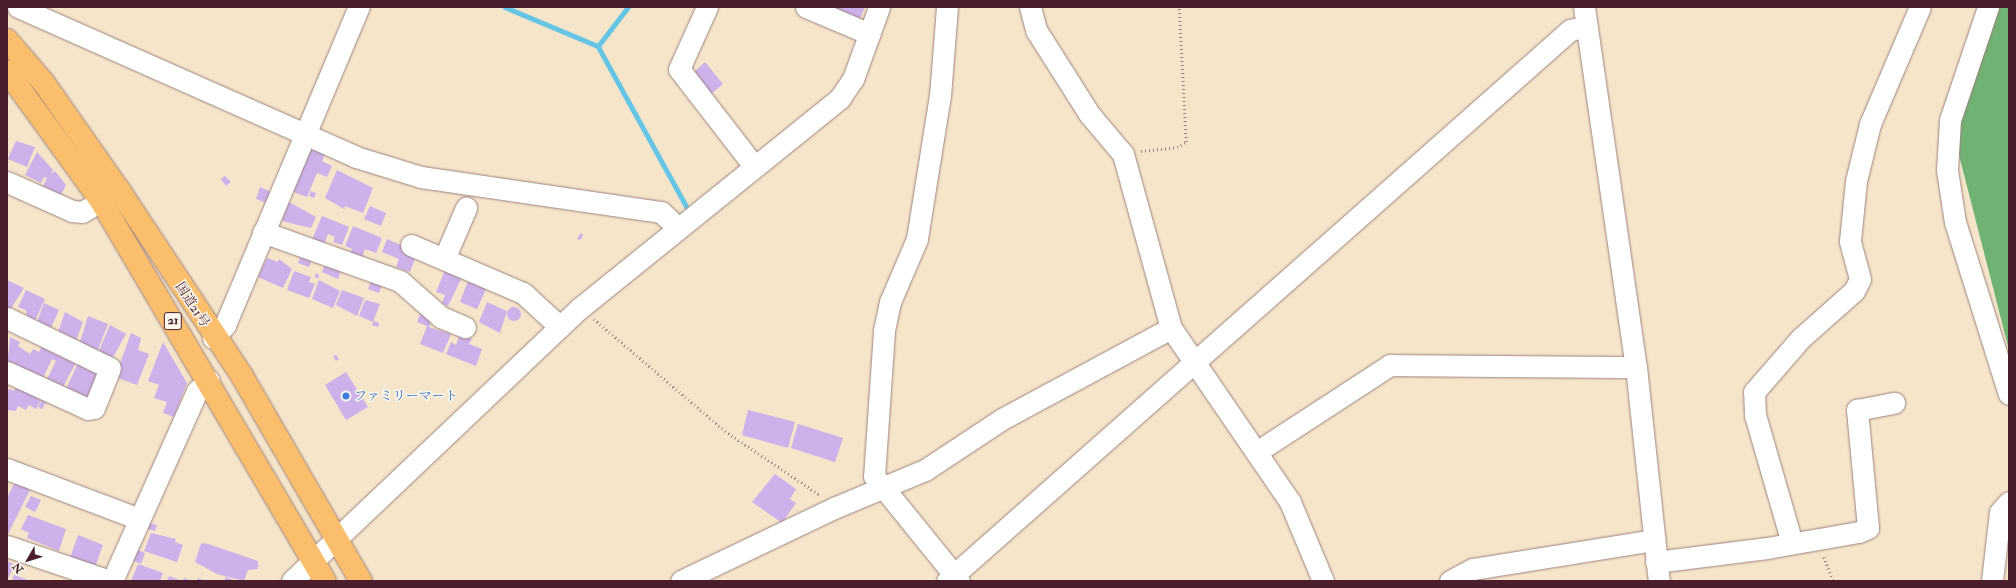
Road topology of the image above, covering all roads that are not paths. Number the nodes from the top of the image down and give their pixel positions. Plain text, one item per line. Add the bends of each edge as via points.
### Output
1 (18, 7) edge
2 (359, 7) edge
3 (707, 7) edge
4 (806, 7) edge
5 (879, 7) edge
6 (947, 7) edge
7 (1030, 7) edge
8 (1920, 7) edge
9 (1988, 7) edge
10 (1585, 17) edge
11 (870, 34) junction
12 (7, 40) edge
13 (7, 71) edge
14 (304, 134) junction
15 (754, 166) junction
16 (7, 182) edge
17 (101, 201) junction
18 (466, 208) dead end
19 (677, 226) junction
20 (263, 232) junction
21 (411, 245) dead end
22 (444, 259) junction
23 (7, 318) edge
24 (465, 327) dead end
25 (560, 327) junction
26 (1171, 328) junction
27 (213, 338) junction
28 (1196, 361) junction
29 (1636, 367) junction
30 (7, 372) edge
31 (209, 380) junction
32 (2009, 394) edge
33 (1894, 403) dead end
34 (1258, 451) junction
35 (7, 469) edge
36 (884, 485) junction
37 (2009, 502) edge
38 (139, 519) junction
39 (335, 538) junction
40 (1654, 540) junction
41 (1792, 543) junction
42 (7, 546) edge
43 (314, 561) junction
44 (1658, 572) edge
45 (954, 579) edge
46 (111, 581) edge
47 (292, 581) edge
48 (325, 581) edge
49 (361, 581) edge
50 (681, 581) edge
51 (1323, 581) edge
52 (1450, 581) edge
53 (1992, 581) edge

1 - 14 street
2 - 14 street
3 - 15 street via 679,69
4 - 11 street
5 - 11 street
6 - 36 street via 940,95 917,239 890,302 884,331 874,476
7 - 26 street via 1036,30 1090,115 1123,154
8 - 41 street via 1870,124 1856,181 1850,241 1860,279 1854,291 1801,338 1754,392 1759,428
9 - 32 street via 1950,120 1947,170 1955,222
10 - 28 street
10 - 29 street
11 - 15 street via 853,79 840,98
12 - 27 highway, 国道21号 / 21 via 44,83 119,190
13 - 17 highway, 国道21号 / 21
14 - 19 street via 356,157 421,177 661,212
14 - 20 street
15 - 19 street
16 - 17 street via 72,211 82,212
17 - 31 highway, 国道21号 / 21
18 - 22 street
19 - 25 street
20 - 24 street via 400,281 441,316
20 - 27 street via 225,325
21 - 22 street
22 - 25 street via 523,293
23 - 30 street via 110,368 94,408 88,409
25 - 39 street
26 - 28 street
26 - 36 street via 1002,419 925,470
27 - 39 highway, 国道21号 / 21 via 242,376
28 - 34 street
28 - 45 street
29 - 34 street via 1390,365
29 - 40 street
31 - 38 street via 197,391
31 - 43 highway, 国道21号 / 21
33 - 41 street via 1857,410 1868,528
34 - 51 street via 1290,502
35 - 38 street
36 - 45 street
36 - 50 street
37 - 53 street via 2000,512
38 - 46 street
39 - 43 street
39 - 49 highway, 国道21号 / 21
40 - 44 street
40 - 52 street via 1473,569
41 - 44 street
42 - 46 street
43 - 47 street
43 - 48 highway, 国道21号 / 21

